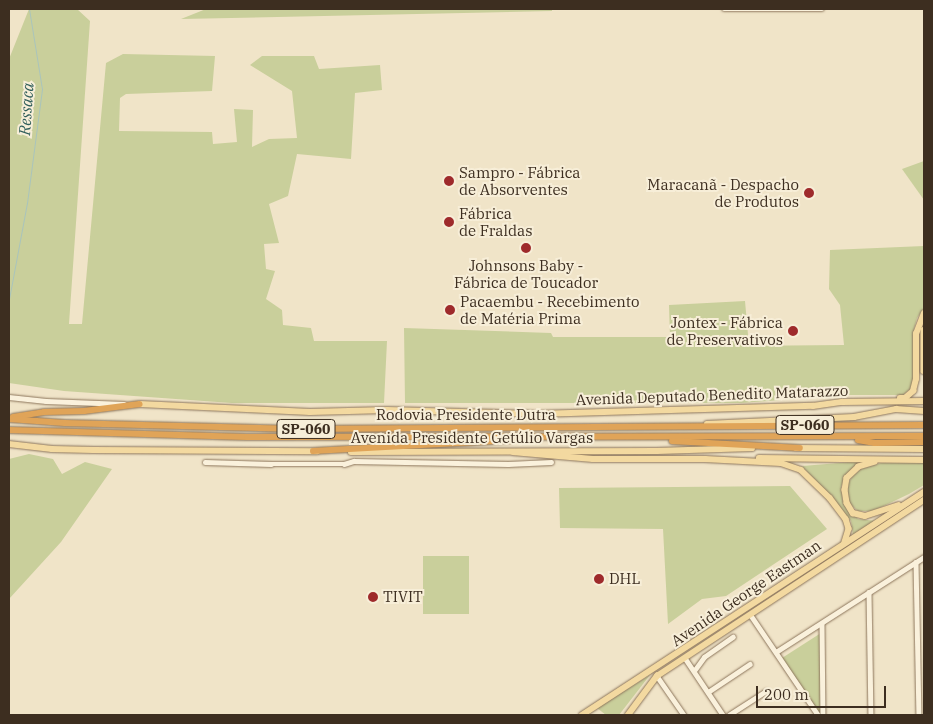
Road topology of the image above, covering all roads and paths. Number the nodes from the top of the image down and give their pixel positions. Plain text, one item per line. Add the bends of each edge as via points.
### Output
1 (724, 9) edge
2 (782, 9) edge
3 (822, 9) edge
4 (924, 313) edge
5 (924, 330) edge
6 (924, 371) edge
7 (9, 397) edge
8 (886, 400) junction
9 (924, 401) edge
10 (140, 404) junction
11 (924, 411) edge
12 (9, 418) edge
13 (924, 425) edge
14 (685, 426) junction
15 (9, 430) edge
16 (924, 436) edge
17 (545, 437) junction
18 (845, 437) junction
19 (648, 438) junction
20 (924, 442) edge
21 (9, 444) edge
22 (800, 448) junction
23 (924, 449) edge
24 (506, 450) junction
25 (313, 451) junction
26 (884, 460) junction
27 (924, 460) edge
28 (727, 461) junction
29 (206, 462) dead end
30 (551, 462) dead end
31 (923, 497) edge
32 (843, 543) junction
33 (924, 557) edge
34 (916, 562) junction
35 (869, 592) junction
36 (750, 614) junction
37 (822, 624) junction
38 (733, 637) dead end
39 (776, 652) junction
40 (685, 658) junction
41 (750, 664) dead end
42 (694, 671) junction
43 (657, 676) junction
44 (766, 691) dead end
45 (708, 692) junction
46 (631, 714) edge
47 (586, 715) edge
48 (684, 715) edge
49 (723, 715) edge
50 (729, 715) edge
51 (818, 715) edge
52 (823, 715) edge
53 (872, 715) edge
54 (919, 715) edge

1 - 2 street
2 - 3 street
4 - 8 main road via 916,334 917,364 913,390 905,398
5 - 6 main road
7 - 10 street
8 - 9 main road, Avenida Deputado Benedito Matarazzo
8 - 10 main road, Avenida Deputado Benedito Matarazzo via 813,406 537,414 387,410 310,412
10 - 12 highway
11 - 14 main road, Avenida Deputado Benedito Matarazzo via 896,409 854,417
12 - 14 highway, Rodovia Presidente Dutra / SP-060 via 65,423 298,429
13 - 14 highway, Rodovia Presidente Dutra / SP-060
15 - 17 highway, Rodovia Presidente Dutra / SP-060 via 247,437
16 - 18 highway, Rodovia Presidente Dutra / SP-060
17 - 19 highway, Rodovia Presidente Dutra / SP-060
17 - 25 highway
18 - 19 highway, Rodovia Presidente Dutra / SP-060
18 - 20 highway via 875,443
19 - 22 highway
21 - 25 main road, Avenida Presidente Getúlio Vargas via 93,450
22 - 23 main road
22 - 24 main road, Avenida Presidente Getúlio Vargas
24 - 25 main road, Avenida Presidente Getúlio Vargas
24 - 28 main road via 519,454 593,459
26 - 27 main road
26 - 28 main road via 773,457
26 - 31 main road via 859,467 847,478 845,497 853,513 869,516
28 - 32 main road via 782,463 801,470 846,519 850,529
29 - 30 street
31 - 32 main road, Avenida George Eastman
31 - 36 main road, Avenida George Eastman
32 - 47 main road, Avenida George Eastman
33 - 34 street
34 - 35 street
34 - 54 street
35 - 37 street
35 - 53 street
36 - 39 street
36 - 40 main road, Avenida George Eastman
37 - 39 street
37 - 52 street
38 - 42 street via 704,658
39 - 51 street
40 - 42 street
40 - 43 main road, Avenida George Eastman
41 - 45 street
42 - 45 street
43 - 46 main road, Avenida George Eastman
43 - 48 street
44 - 50 street
45 - 49 street

